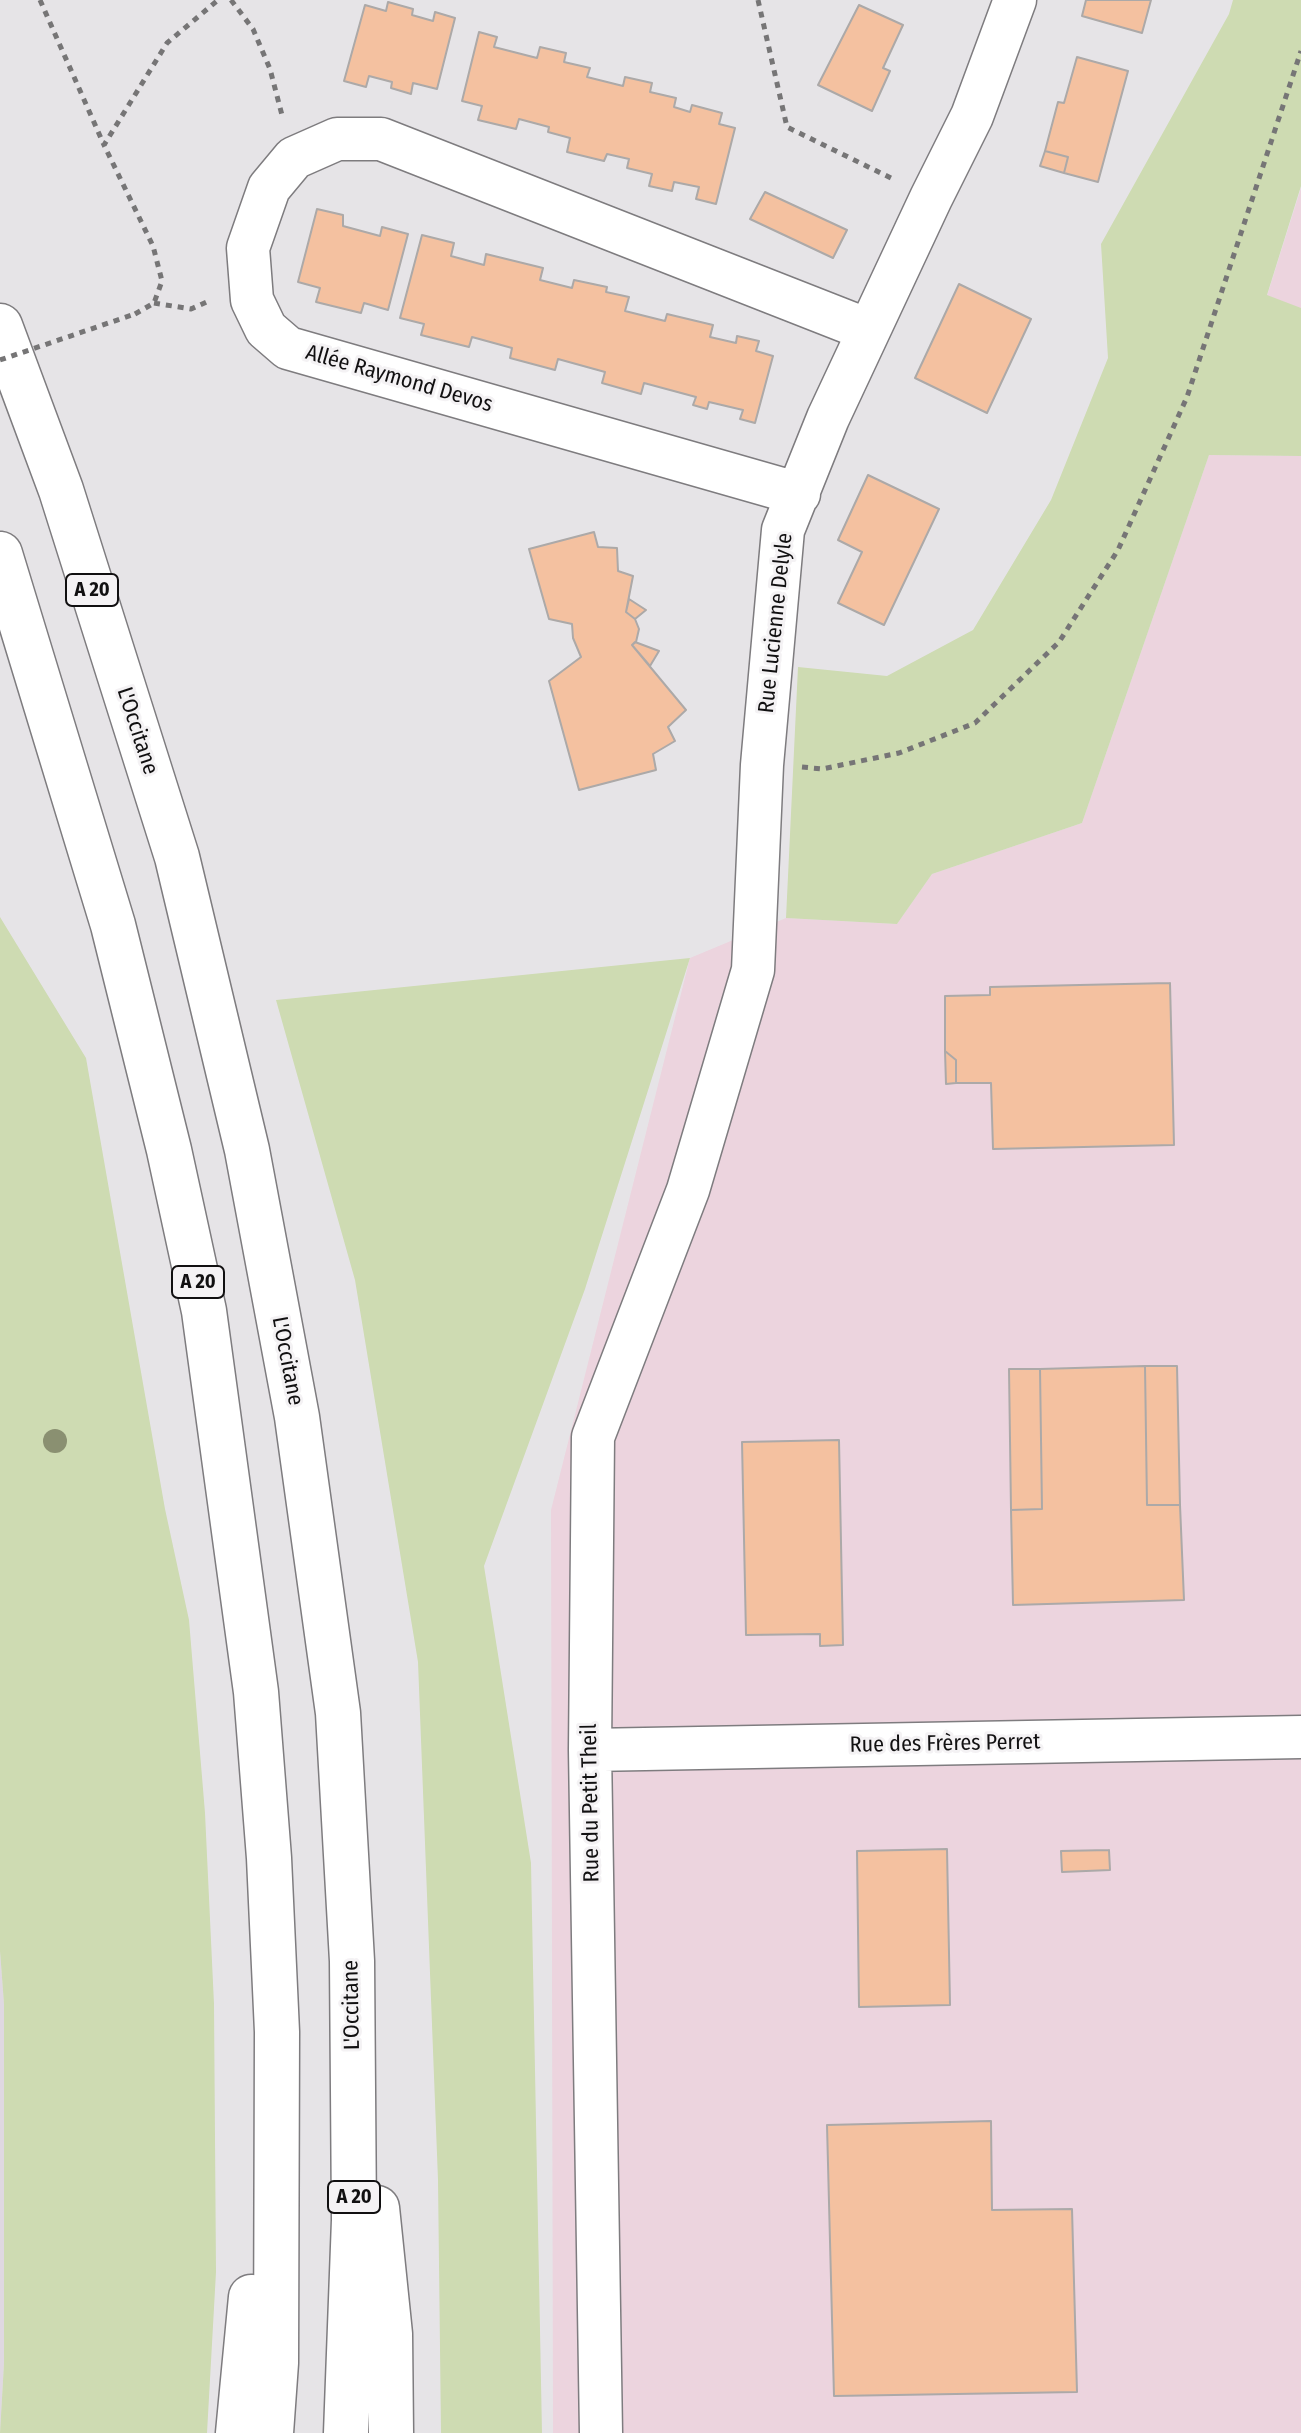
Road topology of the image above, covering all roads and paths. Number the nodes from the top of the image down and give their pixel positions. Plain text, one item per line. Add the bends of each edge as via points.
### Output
1 (40, 0) edge
2 (218, 0) edge
3 (231, 0) edge
4 (758, 0) edge
5 (1015, 0) edge
6 (1301, 51) edge
7 (104, 145) junction
8 (294, 158) junction
9 (904, 184) dead end
10 (252, 300) junction
11 (154, 303) junction
12 (0, 326) edge
13 (868, 330) junction
14 (0, 360) edge
15 (799, 494) junction
16 (0, 554) edge
17 (762, 765) junction
18 (688, 1190) joint
19 (1301, 1737) edge
20 (590, 1750) junction
21 (352, 1961) junction
22 (277, 2032) junction
23 (238, 2433) edge
24 (271, 2433) edge
25 (346, 2433) edge
26 (391, 2433) edge
27 (601, 2433) edge

1 - 7 path
2 - 7 path via 167,43
3 - 8 path via 253,29 270,69
4 - 9 path via 787,127
5 - 13 street, Rue Lucienne Delyle via 972,116
6 - 17 path via 1187,397 1118,550 1059,642 975,723 899,753 822,769
7 - 11 path via 153,246 162,281
8 - 10 street, Allée Raymond Devos via 269,188 248,248
8 - 13 street, Allée Raymond Devos via 337,139 381,139
10 - 11 path via 206,300 191,309
10 - 15 street, Allée Raymond Devos via 266,329 288,348
11 - 14 path, bridge
12 - 21 highway, L'Occitane / A 20 via 61,490 177,857 247,1150 297,1417 338,1713
13 - 15 street, Rue Lucienne Delyle
15 - 17 street, Rue Lucienne Delyle via 783,530
16 - 22 highway, A 20 via 113,925 204,1311 256,1692
17 - 18 street, Rue Lucienne Delyle via 753,970
18 - 20 street, Rue du Petit Theil via 593,1437
19 - 20 street, Rue des Frères Perret
20 - 27 street, Rue du Petit Theil
21 - 25 highway, L'Occitane / A 20 via 354,2220
21 - 26 highway via 390,2334
22 - 23 highway
22 - 24 highway, A 20

